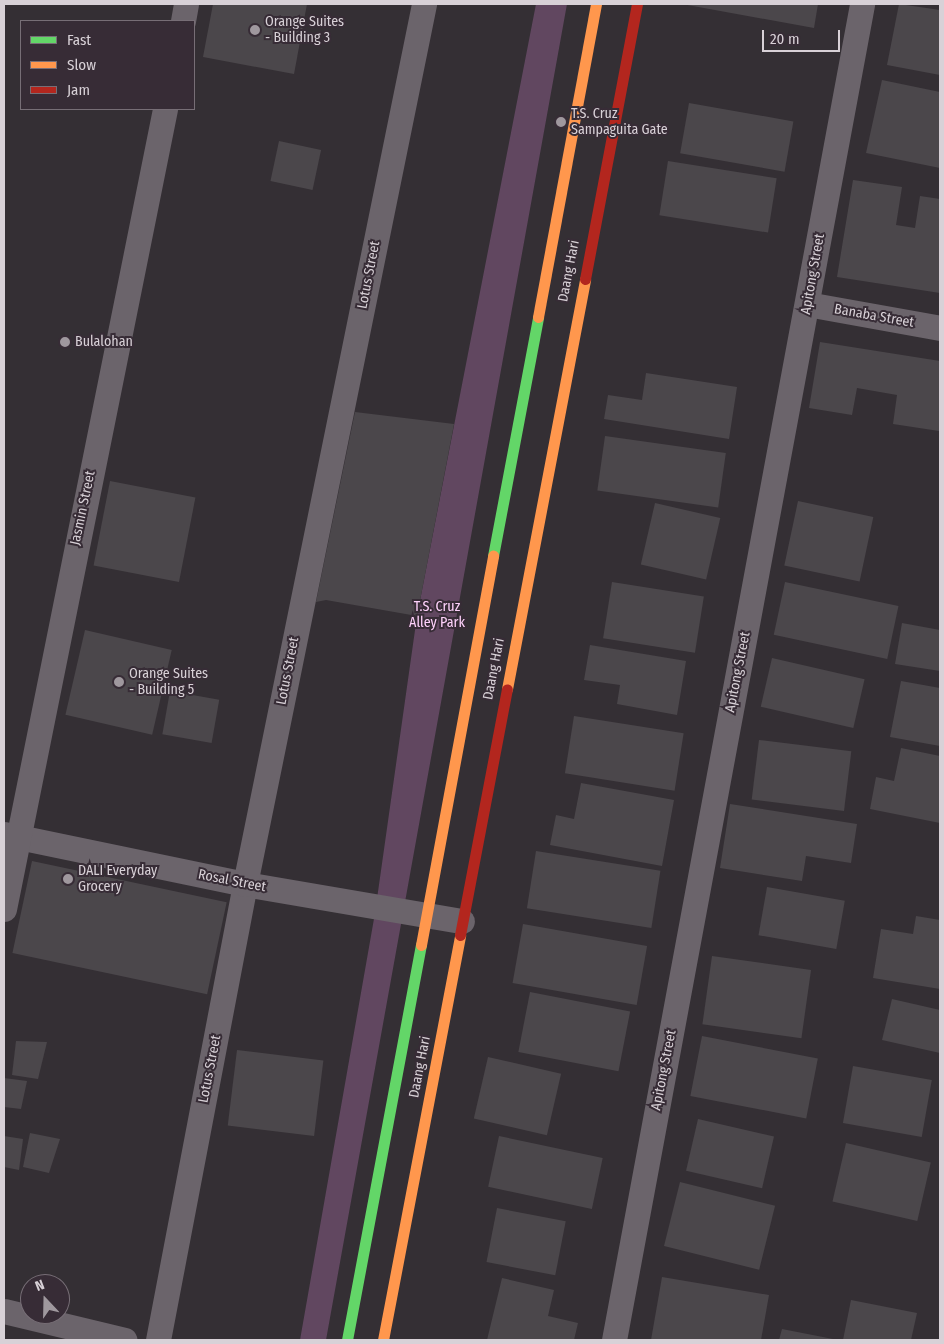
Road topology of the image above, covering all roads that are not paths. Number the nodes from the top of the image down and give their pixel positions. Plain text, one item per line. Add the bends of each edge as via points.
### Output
1 (186, 4) edge
2 (424, 4) edge
3 (596, 4) edge
4 (637, 4) edge
5 (862, 4) edge
6 (183, 20) edge
7 (165, 110) edge
8 (807, 304) junction
9 (940, 328) edge
10 (10, 836) edge
11 (245, 884) junction
12 (4, 908) edge
13 (427, 916) junction
14 (462, 921) junction
15 (4, 1311) edge
16 (125, 1340) edge
17 (158, 1340) edge
18 (347, 1340) edge
19 (384, 1340) edge
20 (614, 1340) edge

1 - 6 street
2 - 11 street, Lotus Street
3 - 13 main road, Daang Hari
4 - 14 main road, Daang Hari
5 - 8 street, Apitong Street
7 - 10 street, Jasmin Street
8 - 9 street, Banaba Street
8 - 20 street, Apitong Street
10 - 11 street, Rosal Street
10 - 12 street, Jasmin Street
11 - 13 street, Rosal Street
11 - 17 street, Lotus Street
13 - 14 street, Rosal Street
13 - 18 main road, Daang Hari
14 - 19 main road, Daang Hari
15 - 16 street

